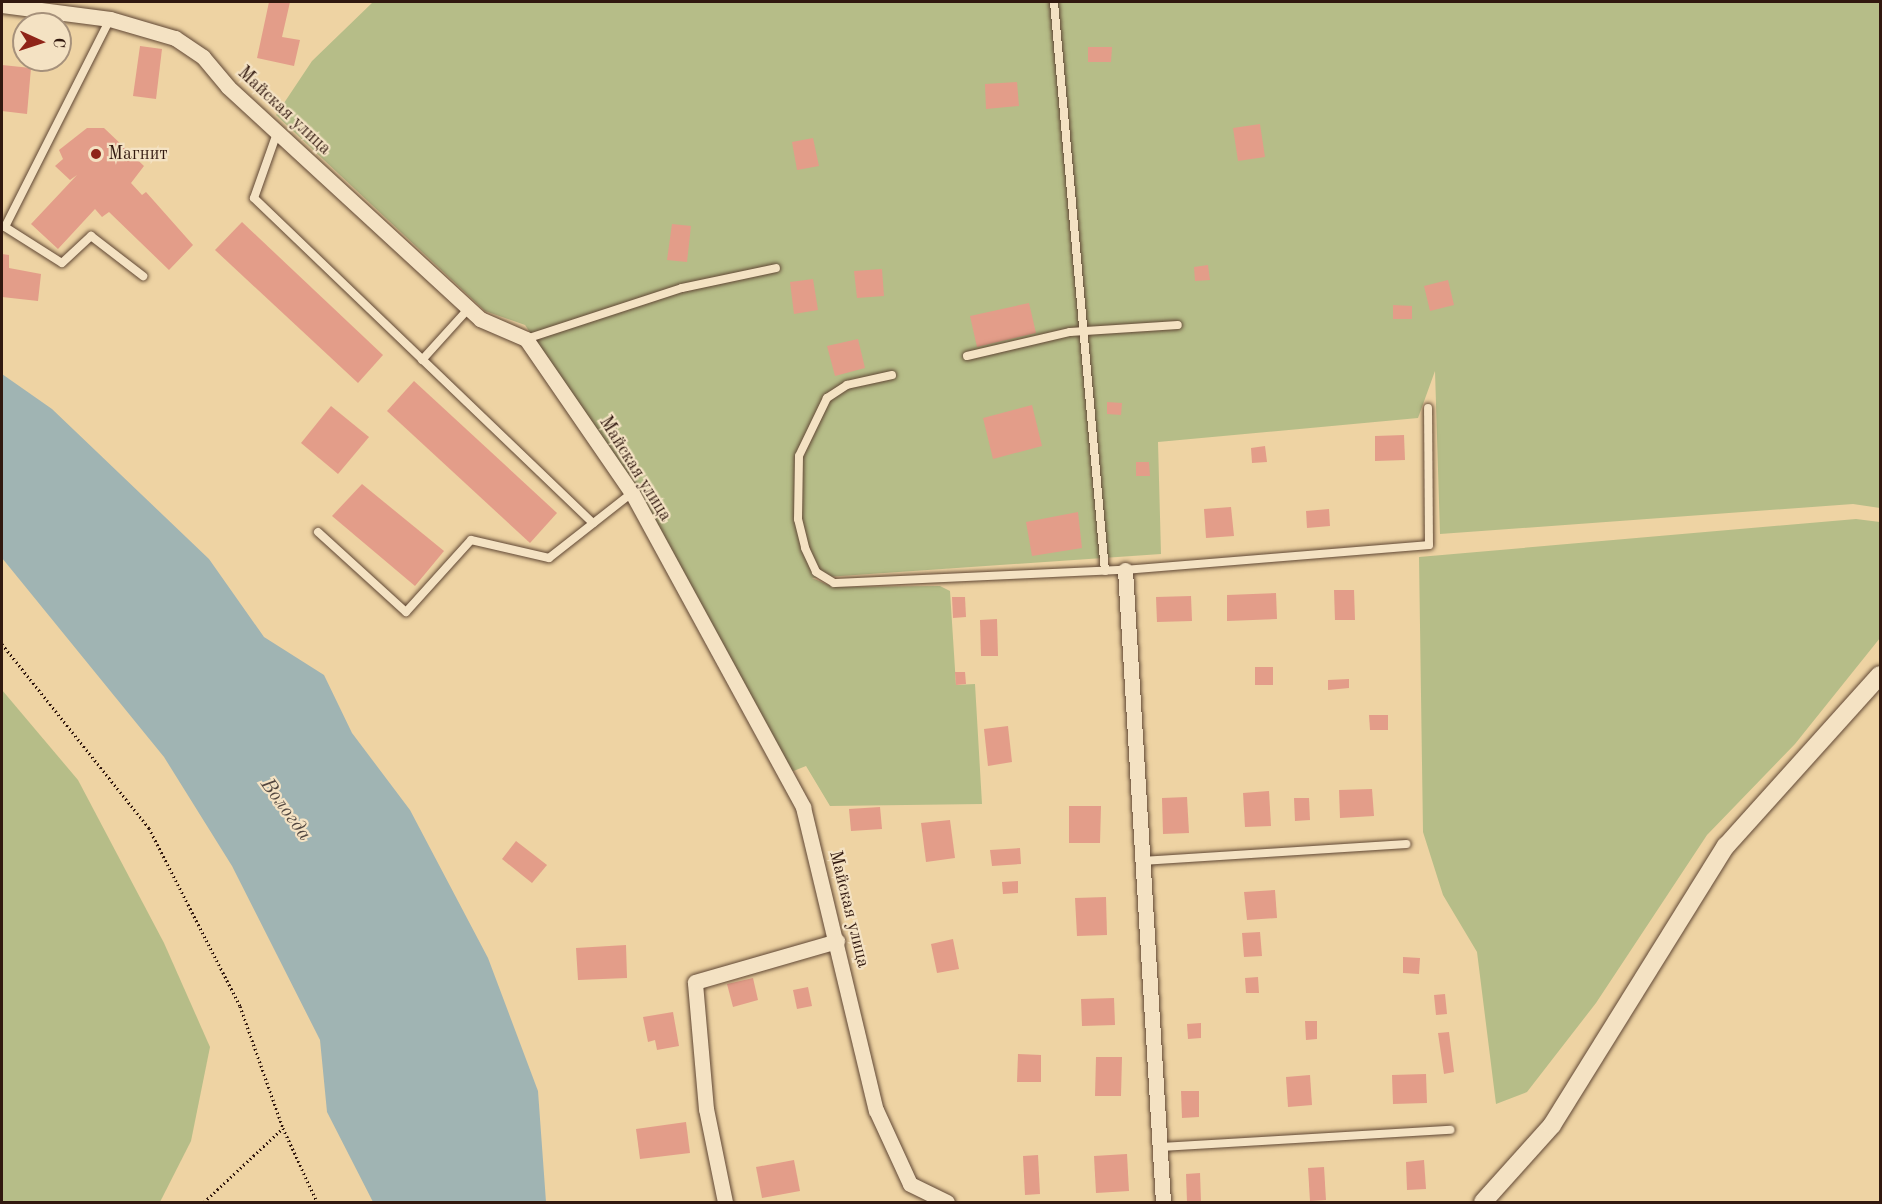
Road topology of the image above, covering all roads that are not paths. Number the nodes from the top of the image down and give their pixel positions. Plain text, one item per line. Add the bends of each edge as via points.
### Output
1 (1054, 2) edge
2 (2, 5) edge
3 (110, 19) junction
4 (277, 133) junction
5 (3, 227) edge
6 (776, 268) dead end
7 (143, 276) dead end
8 (469, 308) junction
9 (1178, 325) dead end
10 (1086, 331) junction
11 (526, 339) junction
12 (968, 356) dead end
13 (422, 360) junction
14 (892, 375) dead end
15 (1428, 408) dead end
16 (632, 493) junction
17 (593, 523) junction
18 (318, 532) dead end
19 (1125, 570) junction
20 (1105, 571) junction
21 (1881, 675) edge
22 (1406, 844) dead end
23 (1142, 861) junction
24 (837, 941) junction
25 (1451, 1130) dead end
26 (1161, 1147) junction
27 (725, 1203) edge
28 (947, 1203) edge
29 (1163, 1203) edge
30 (1483, 1203) edge

1 - 10 lane
2 - 3 street, Майская улица
3 - 4 street, Майская улица via 184,45
3 - 5 lane
4 - 8 street, Майская улица
4 - 13 lane via 254,198
5 - 7 lane via 62,263 91,236
6 - 11 lane via 682,288
8 - 11 street, Майская улица
8 - 13 lane
9 - 10 lane
10 - 12 lane
10 - 20 lane
11 - 16 street, Майская улица
13 - 17 lane
14 - 20 lane via 847,385 827,398 799,456 798,519 816,572 834,583 855,584
15 - 19 lane via 1430,545
16 - 17 lane
16 - 24 street, Майская улица via 803,807
17 - 18 lane via 549,558 471,540 406,612
19 - 20 lane
19 - 23 street
21 - 30 street via 1726,846 1552,1125
22 - 23 lane
23 - 26 street
24 - 27 street via 695,982 705,1109
24 - 28 street, Майская улица via 876,1110 910,1184
25 - 26 lane
26 - 29 street

